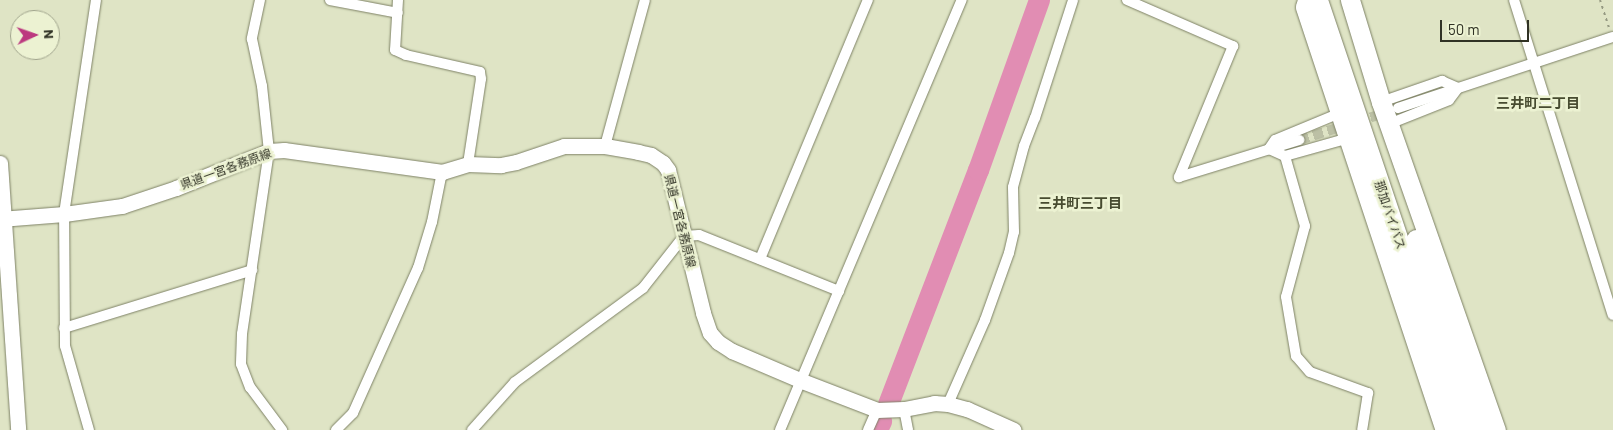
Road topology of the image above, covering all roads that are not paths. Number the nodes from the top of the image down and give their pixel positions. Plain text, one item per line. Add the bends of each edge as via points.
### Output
1 (96, 0) edge
2 (260, 0) edge
3 (330, 0) edge
4 (398, 0) edge
5 (645, 0) edge
6 (868, 0) edge
7 (962, 0) edge
8 (1073, 0) edge
9 (1127, 0) edge
10 (1307, 0) edge
11 (1318, 0) edge
12 (1337, 0) edge
13 (1350, 0) edge
14 (1514, 0) edge
15 (398, 13) junction
16 (1613, 37) edge
17 (1533, 63) junction
18 (1458, 88) junction
19 (1390, 111) junction
20 (1340, 113) junction
21 (1349, 138) junction
22 (1300, 140) tunnel mouth
23 (605, 146) junction
24 (1269, 149) junction
25 (270, 151) junction
26 (1284, 156) junction
27 (0, 163) edge
28 (468, 164) junction
29 (442, 172) junction
30 (64, 214) junction
31 (2, 218) edge
32 (684, 236) junction
33 (760, 260) junction
34 (252, 270) junction
35 (840, 292) junction
36 (1613, 315) edge
37 (64, 328) junction
38 (802, 381) junction
39 (1461, 399) junction
40 (948, 404) junction
41 (904, 409) junction
42 (877, 410) junction
43 (18, 430) edge
44 (89, 430) edge
45 (282, 430) edge
46 (336, 430) edge
47 (472, 430) edge
48 (780, 430) edge
49 (868, 430) edge
50 (908, 430) edge
51 (1014, 430) edge
52 (1362, 430) edge
53 (1445, 430) edge
54 (1463, 430) edge
55 (1480, 430) edge
56 (1496, 430) edge

1 - 30 street
2 - 25 street via 252,39
3 - 15 street
4 - 15 street
5 - 23 street
6 - 33 street
7 - 35 street
8 - 40 street via 1013,187 1014,232 1009,254 985,320
9 - 24 street via 1233,46 1179,177
10 - 20 highway via 1305,7
11 - 39 highway, 那加バイパス
12 - 39 highway, 那加バイパス
13 - 19 highway
14 - 17 street
15 - 28 street via 396,50 480,72
16 - 17 street
17 - 18 street
17 - 36 street
18 - 19 street
18 - 19 street via 1450,100
18 - 19 street via 1442,81
19 - 56 highway
20 - 21 highway
20 - 24 street via 1275,140
21 - 26 street
21 - 53 highway
22 - 24 street
23 - 28 main road, 県道一宮各務原線 via 564,146 509,163
23 - 32 main road, 県道一宮各務原線 via 651,155 663,163 668,170
24 - 26 street
25 - 29 main road, 県道一宮各務原線 via 284,150
25 - 30 main road, 県道一宮各務原線 via 122,206
25 - 34 street
26 - 52 street via 1305,226 1286,297 1296,356 1310,372 1368,393
27 - 31 main road
28 - 29 main road, 県道一宮各務原線
29 - 46 street via 418,268 353,413
30 - 31 main road, 県道一宮各務原線
30 - 37 street
31 - 43 main road
32 - 33 street via 699,235
32 - 38 main road, 県道一宮各務原線 via 710,333 732,351
32 - 47 street via 643,288 515,382
33 - 35 street
34 - 37 street
34 - 45 street via 241,364 250,387
35 - 38 street
37 - 44 street via 64,346
38 - 42 main road, 県道一宮各務原線
38 - 48 street
39 - 54 highway, 那加バイパス
39 - 55 highway, 那加バイパス
40 - 41 main road, 県道一宮各務原線 via 934,403
40 - 51 main road, 県道一宮各務原線
41 - 42 main road, 県道一宮各務原線
41 - 50 street
42 - 49 street

